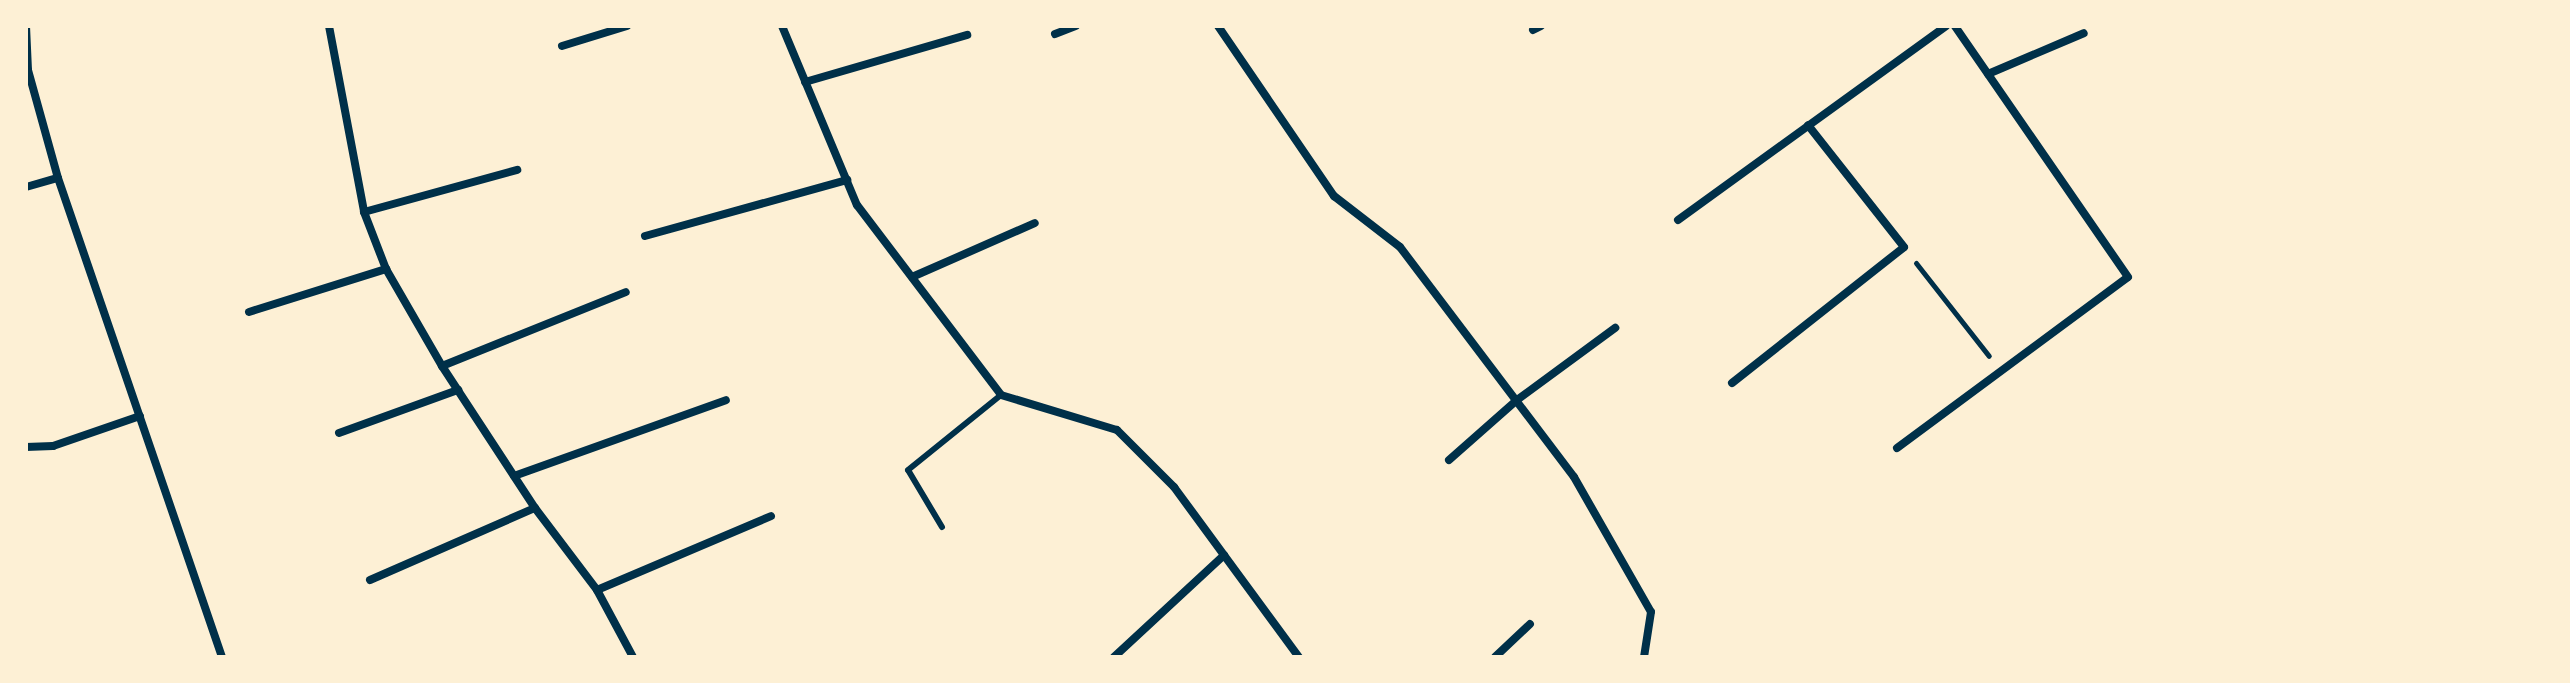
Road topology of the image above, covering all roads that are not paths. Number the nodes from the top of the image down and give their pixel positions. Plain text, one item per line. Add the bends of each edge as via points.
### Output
1 (37, 26) edge
2 (329, 26) edge
3 (627, 26) edge
4 (782, 26) edge
5 (1076, 26) edge
6 (1218, 26) edge
7 (1946, 26) edge
8 (1955, 26) edge
9 (27, 30) edge
10 (2084, 33) dead end
11 (1055, 34) dead end
12 (967, 35) dead end
13 (562, 46) dead end
14 (1988, 74) junction
15 (805, 82) junction
16 (1808, 125) junction
17 (517, 170) dead end
18 (58, 178) junction
19 (847, 180) junction
20 (26, 187) edge
21 (364, 212) junction
22 (1678, 220) dead end
23 (1035, 223) dead end
24 (645, 236) dead end
25 (386, 269) junction
26 (912, 277) junction
27 (626, 292) dead end
28 (249, 312) dead end
29 (1615, 328) dead end
30 (442, 366) junction
31 (1732, 383) dead end
32 (458, 390) junction
33 (1001, 395) junction
34 (726, 400) dead end
35 (1517, 400) junction
36 (140, 416) junction
37 (339, 433) dead end
38 (26, 447) edge
39 (1897, 448) dead end
40 (1449, 460) dead end
41 (514, 476) junction
42 (535, 508) junction
43 (771, 516) dead end
44 (942, 527) dead end
45 (1224, 555) junction
46 (370, 580) dead end
47 (597, 590) junction
48 (1530, 624) dead end
49 (630, 656) edge
50 (222, 657) edge
51 (1114, 657) edge
52 (1299, 657) edge
53 (1495, 657) edge
54 (1644, 657) edge

1 - 9 street
2 - 21 street
3 - 13 street
4 - 15 street
5 - 11 street
6 - 35 street via 1334,196 1400,247
7 - 16 street
8 - 14 street
9 - 18 street via 28,70
10 - 14 street
12 - 15 street
14 - 39 street via 2128,277
15 - 19 street
16 - 22 street
16 - 31 street via 1904,247
17 - 21 street
18 - 20 street
18 - 36 street
19 - 24 street
19 - 26 street via 857,205
21 - 25 street
23 - 26 street
25 - 28 street
25 - 30 street
26 - 33 street
27 - 30 street
29 - 35 street
30 - 32 street
32 - 37 street
32 - 41 street
33 - 44 lane via 908,470
33 - 45 street via 1117,430 1174,487
34 - 41 street
35 - 40 street
35 - 54 street via 1574,477 1651,612
36 - 38 street via 53,446
36 - 50 street
41 - 42 street
42 - 46 street
42 - 47 street
43 - 47 street
45 - 51 street
45 - 52 street
47 - 49 street
48 - 53 street

